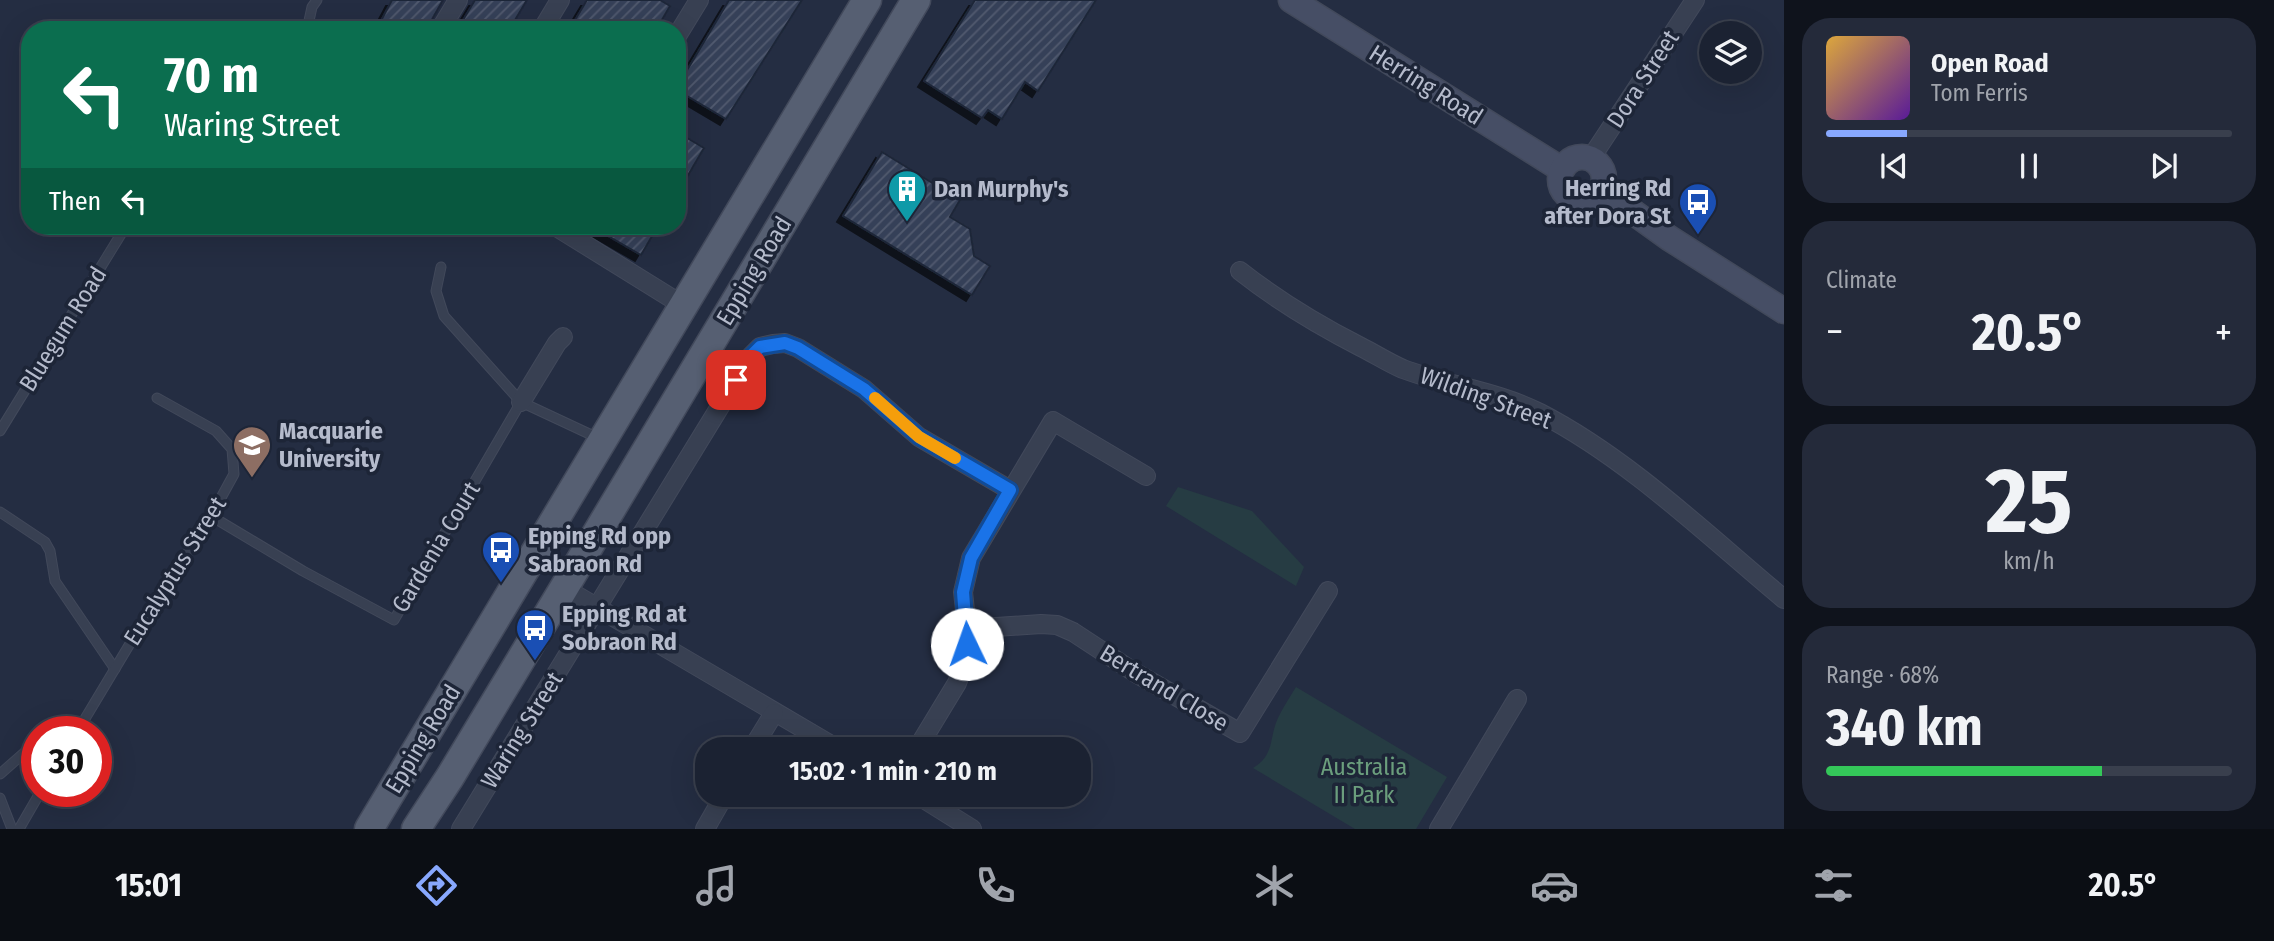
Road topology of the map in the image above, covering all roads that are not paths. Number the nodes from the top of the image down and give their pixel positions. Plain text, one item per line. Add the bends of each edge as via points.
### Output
1 (317, 0) edge
2 (458, 0) edge
3 (560, 0) edge
4 (699, 0) edge
5 (867, 0) edge
6 (916, 0) edge
7 (1291, 0) edge
8 (1695, 0) edge
9 (308, 21) edge
10 (445, 21) edge
11 (547, 21) edge
12 (686, 21) edge
13 (1591, 158) junction
14 (1561, 169) junction
15 (1601, 189) junction
16 (120, 235) edge
17 (570, 235) edge
18 (441, 267) dead end
19 (1240, 271) dead end
20 (684, 306) junction
21 (1784, 311) edge
22 (564, 337) dead end
23 (157, 398) dead end
24 (521, 402) junction
25 (0, 431) edge
26 (603, 441) junction
27 (1146, 476) dead end
28 (1010, 490) junction
29 (0, 512) edge
30 (211, 516) junction
31 (564, 588) junction
32 (1328, 591) dead end
33 (1784, 599) edge
34 (597, 608) junction
35 (967, 629) junction
36 (114, 669) junction
37 (1517, 699) dead end
38 (774, 713) junction
39 (86, 716) edge
40 (759, 737) edge
41 (817, 737) edge
42 (924, 737) edge
43 (21, 756) edge
44 (0, 774) edge
45 (0, 798) edge
46 (32, 807) edge
47 (718, 807) edge
48 (937, 807) edge
49 (12, 829) edge
50 (19, 829) edge
51 (369, 829) edge
52 (416, 829) edge
53 (461, 829) edge
54 (705, 829) edge
55 (972, 829) edge
56 (1439, 829) edge

1 - 9 lane
2 - 10 street
3 - 11 street
4 - 12 street
5 - 20 main road, Epping Road
6 - 31 main road, Epping Road
7 - 14 street, Herring Road
8 - 13 street, Dora Street
13 - 14 street via 1577,157
13 - 15 street via 1604,175
14 - 15 street via 1563,191 1576,200 1590,199
15 - 21 street
16 - 25 lane, Bluegum Road
17 - 20 street
18 - 24 lane via 436,291 444,316
19 - 33 street, Wilding Street via 1321,326 1402,368 1485,392 1536,411 1574,432 1616,460
20 - 26 main road, Epping Road
22 - 24 street
23 - 30 lane, Eucalyptus Street via 216,431 232,449 234,474
24 - 26 lane
24 - 30 lane, Gardenia Court via 394,620
26 - 51 main road, Epping Road
27 - 28 street via 1053,421
28 - 34 street, Waring Street via 919,437 864,389 798,348 785,343 760,347
28 - 35 street via 971,558 963,592
29 - 36 lane via 45,542 55,581
30 - 36 lane, Eucalyptus Street
31 - 34 street
31 - 52 main road, Epping Road
32 - 35 street, Bertrand Close via 1240,733 1058,625
34 - 38 street
34 - 53 street, Waring Street
35 - 42 street via 967,659
36 - 39 lane, Eucalyptus Street
37 - 56 street
38 - 40 street
38 - 41 street
43 - 44 lane
45 - 49 lane
46 - 50 lane
47 - 54 street
48 - 55 street

